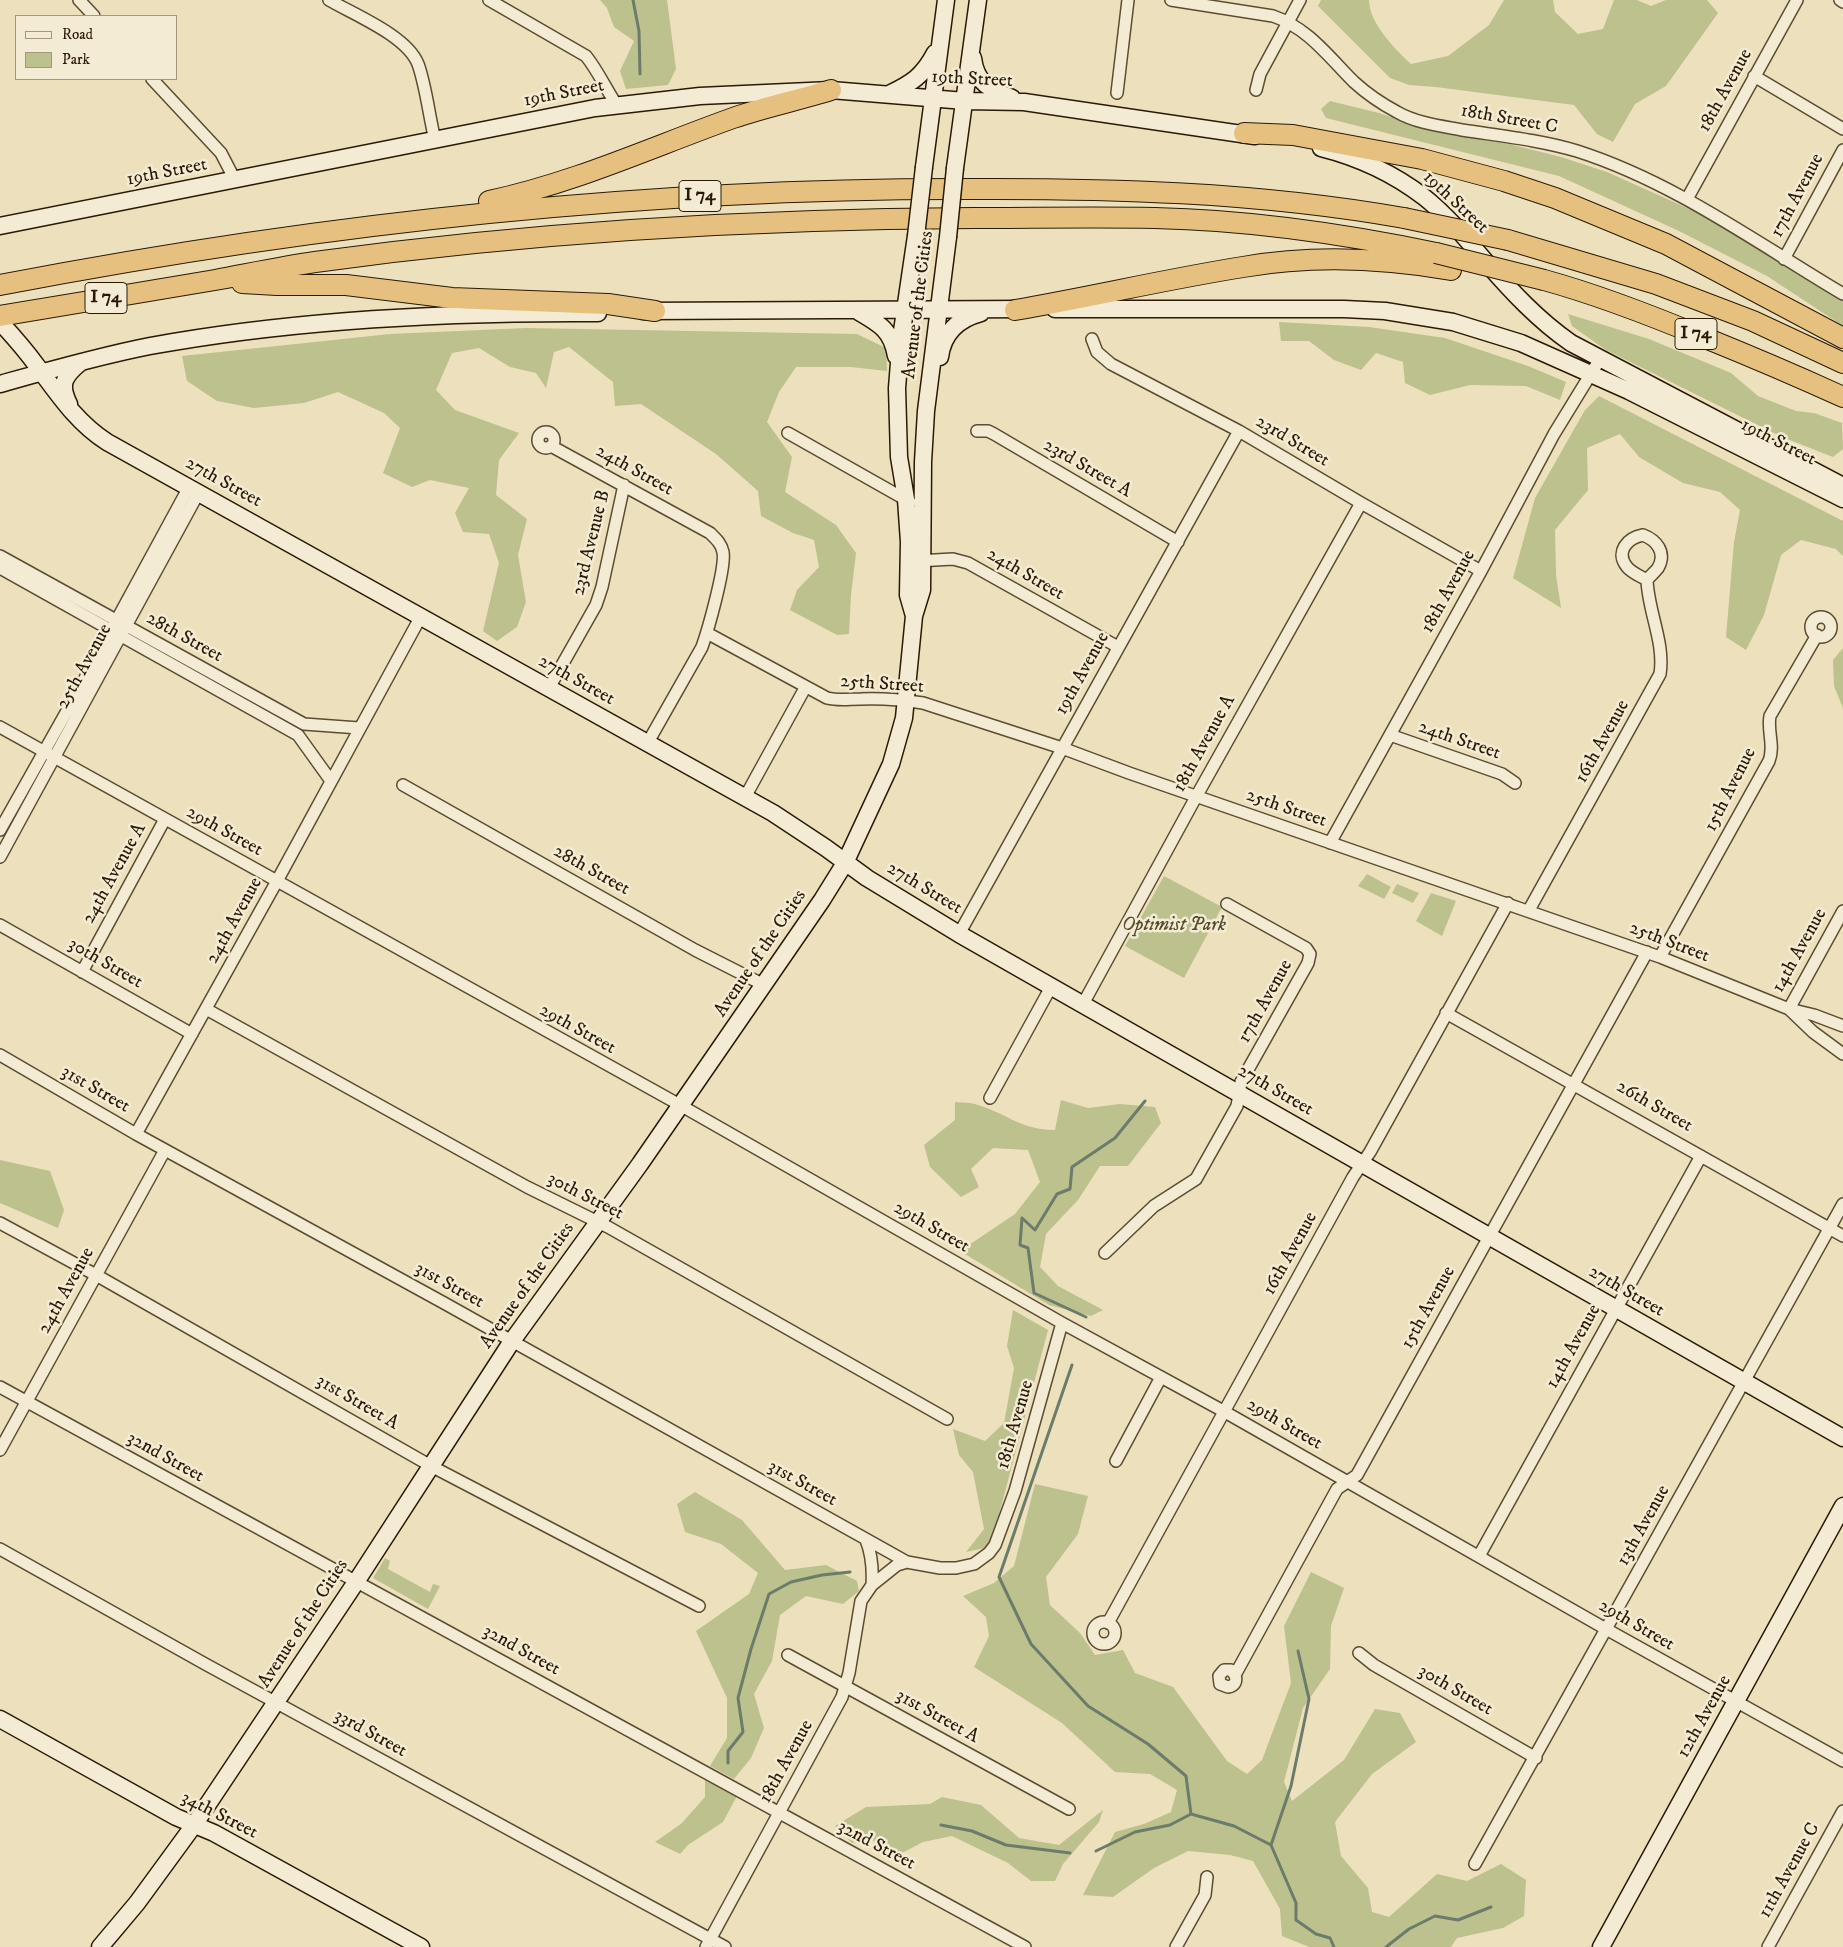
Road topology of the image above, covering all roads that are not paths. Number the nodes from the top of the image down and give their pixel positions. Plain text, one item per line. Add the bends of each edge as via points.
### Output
1 (79, 0) edge
2 (329, 0) edge
3 (489, 0) edge
4 (946, 0) edge
5 (978, 0) edge
6 (1128, 0) edge
7 (1171, 0) edge
8 (1300, 0) edge
9 (1797, 0) edge
10 (510, 5) edge
11 (93, 15) edge
12 (1289, 21) junction
13 (939, 45) junction
14 (972, 46) junction
15 (1754, 76) junction
16 (153, 80) edge
17 (832, 90) junction
18 (1256, 90) dead end
19 (1117, 93) dead end
20 (888, 95) junction
21 (933, 98) junction
22 (965, 101) junction
23 (1024, 102) junction
24 (616, 104) junction
25 (1843, 129) edge
26 (1244, 133) junction
27 (435, 140) junction
28 (1843, 150) edge
29 (235, 180) junction
30 (1687, 198) junction
31 (378, 224) junction
32 (0, 226) edge
33 (1784, 259) junction
34 (212, 280) junction
35 (1544, 280) junction
36 (0, 285) edge
37 (1843, 294) edge
38 (1007, 309) junction
39 (655, 310) junction
40 (905, 310) junction
41 (938, 310) junction
42 (857, 311) junction
43 (6, 327) edge
44 (1843, 338) edge
45 (1092, 339) dead end
46 (1600, 359) junction
47 (81, 362) junction
48 (1843, 363) edge
49 (42, 372) junction
50 (1590, 373) junction
51 (898, 374) junction
52 (0, 384) edge
53 (1843, 397) edge
54 (73, 413) junction
55 (977, 431) dead end
56 (1239, 431) junction
57 (788, 433) dead end
58 (551, 446) dead end
59 (624, 485) junction
60 (1843, 486) edge
61 (194, 490) junction
62 (906, 499) junction
63 (1843, 499) edge
64 (1360, 503) junction
65 (922, 508) junction
66 (1178, 542) junction
67 (0, 556) edge
68 (916, 561) junction
69 (0, 568) edge
70 (1481, 571) junction
71 (1647, 580) dead end
72 (420, 618) junction
73 (119, 628) junction
74 (707, 633) junction
75 (1817, 636) dead end
76 (1118, 647) junction
77 (548, 688) junction
78 (805, 688) junction
79 (906, 700) junction
80 (0, 727) edge
81 (359, 728) junction
82 (1390, 736) junction
83 (647, 744) junction
84 (1062, 748) junction
85 (44, 751) junction
86 (55, 757) junction
87 (331, 781) junction
88 (1515, 783) dead end
89 (403, 785) dead end
90 (1196, 797) junction
91 (744, 799) junction
92 (165, 819) junction
93 (0, 830) edge
94 (1330, 843) junction
95 (0, 857) edge
96 (845, 863) junction
97 (277, 881) junction
98 (1508, 903) junction
99 (1228, 904) dead end
100 (1529, 910) junction
101 (1843, 911) edge
102 (0, 925) edge
103 (959, 934) junction
104 (1647, 952) junction
105 (1660, 957) junction
106 (82, 972) junction
107 (764, 985) junction
108 (1051, 987) junction
109 (1082, 1004) junction
110 (206, 1008) junction
111 (1788, 1009) junction
112 (1446, 1013) junction
113 (1843, 1026) edge
114 (192, 1034) junction
115 (1843, 1054) edge
116 (0, 1055) edge
117 (1574, 1085) junction
118 (1239, 1093) junction
119 (990, 1098) dead end
120 (680, 1105) junction
121 (136, 1134) junction
122 (165, 1150) junction
123 (1701, 1156) junction
124 (1362, 1164) junction
125 (1843, 1204) edge
126 (598, 1222) junction
127 (0, 1223) edge
128 (1830, 1228) junction
129 (1843, 1236) edge
130 (1488, 1237) junction
131 (1105, 1253) dead end
132 (96, 1275) junction
133 (1615, 1309) junction
134 (1062, 1323) junction
135 (512, 1341) junction
136 (1161, 1377) junction
137 (1743, 1382) junction
138 (0, 1387) edge
139 (27, 1402) junction
140 (1224, 1412) junction
141 (947, 1419) dead end
142 (1843, 1438) edge
143 (0, 1450) edge
144 (1116, 1461) dead end
145 (432, 1466) junction
146 (1348, 1482) junction
147 (1843, 1506) edge
148 (866, 1540) junction
149 (0, 1549) edge
150 (1479, 1556) junction
151 (907, 1562) junction
152 (356, 1582) junction
153 (872, 1585) junction
154 (699, 1606) dead end
155 (1108, 1623) dead end
156 (1606, 1629) junction
157 (1359, 1654) dead end
158 (788, 1655) dead end
159 (1235, 1675) dead end
160 (846, 1687) junction
161 (1736, 1701) junction
162 (276, 1702) junction
163 (0, 1719) edge
164 (1536, 1758) junction
165 (1843, 1761) edge
166 (1069, 1808) dead end
167 (1843, 1811) edge
168 (779, 1814) junction
169 (194, 1825) junction
170 (1475, 1864) dead end
171 (1207, 1877) dead end
172 (708, 1943) edge
173 (1603, 1946) edge
174 (100, 1947) edge
175 (421, 1947) edge
176 (725, 1947) edge
177 (1025, 1947) edge
178 (1176, 1947) edge
179 (1768, 1947) edge

1 - 11 street
2 - 27 street via 389,33 410,50 418,64
3 - 10 street
4 - 13 main road, Avenue of the Cities
5 - 14 main road, Avenue of the Cities
6 - 19 street
7 - 12 street, 18th Street C
8 - 12 street
9 - 15 street, 18th Avenue
10 - 24 street via 586,56
12 - 18 street via 1260,74
12 - 30 street, 18th Street C via 1316,42 1362,88 1403,115 1447,127 1577,151
13 - 20 main road via 922,74
13 - 21 main road, Avenue of the Cities
14 - 22 main road, Avenue of the Cities
14 - 23 main road via 974,68 986,86
15 - 25 street
15 - 30 street, 18th Avenue
16 - 29 street via 221,153
17 - 20 main road, 19th Street
17 - 24 main road, 19th Street via 700,96
17 - 31 highway via 759,110 539,190
20 - 21 main road, 19th Street
21 - 22 main road, 19th Street
21 - 40 main road, Avenue of the Cities, bridge
22 - 23 main road, 19th Street
22 - 41 main road, Avenue of the Cities, bridge
23 - 26 main road, 19th Street
24 - 27 main road, 19th Street
26 - 44 highway via 1293,135 1422,159 1555,198 1666,244
26 - 46 main road, 19th Street via 1332,151 1396,178 1437,208 1543,322
27 - 29 main road, 19th Street
28 - 33 street, 17th Avenue
29 - 32 main road, 19th Street
30 - 33 street, 18th Street C
31 - 36 highway, I 74 via 169,255
31 - 48 highway, I 74, bridge via 602,202 896,189 1050,188 1188,193 1306,203 1404,218 1508,240 1656,284 1753,321
33 - 37 street, 18th Street C
34 - 35 highway, I 74, bridge via 314,262 518,239 707,226 897,218 1158,218 1254,225 1380,241
34 - 39 highway via 277,285 346,285 452,298 608,304
34 - 43 highway, I 74
35 - 38 highway, bridge via 1382,260 1298,261 1244,266 1080,299
35 - 53 highway, I 74 via 1641,311
38 - 41 main road, 19th Street
38 - 50 main road, 19th Street via 1310,308 1385,311 1469,326 1521,343
38 - 65 main road via 967,317 949,331 942,344
39 - 42 main road, 19th Street
39 - 47 main road, 19th Street via 363,320 199,338
40 - 41 main road, 19th Street
40 - 42 main road, 19th Street
40 - 51 main road, Avenue of the Cities
41 - 65 main road, Avenue of the Cities via 926,411
42 - 51 main road via 884,327 895,349
43 - 49 main road
43 - 52 main road via 21,352 22,364 17,372
45 - 56 street, 23rd Street via 1097,352 1110,364
46 - 50 street, 18th Avenue
46 - 60 main road, 19th Street
47 - 49 main road, 19th Street
47 - 54 main road via 71,370 64,383 64,395
49 - 52 main road
49 - 54 main road, 27th Street
50 - 63 main road, 19th Street
50 - 70 street, 18th Avenue
51 - 62 main road, Avenue of the Cities via 899,457
54 - 61 main road, 27th Street via 94,434
55 - 66 street, 23rd Street A via 994,434
56 - 64 street, 23rd Street
56 - 66 street, 19th Avenue
57 - 62 street
58 - 59 street, 24th Street
59 - 74 street, 24th Street via 710,534 722,546 724,562
59 - 77 street, 23rd Avenue B via 596,605
61 - 72 main road, 27th Street
61 - 73 street, 25th Avenue
62 - 65 street
62 - 68 main road, Avenue of the Cities
64 - 70 street, 23rd Street
64 - 90 street, 18th Avenue A
65 - 68 main road, Avenue of the Cities
66 - 76 street, 19th Avenue
67 - 73 street, 28th Street
68 - 76 street, 24th Street via 968,563
68 - 79 main road, Avenue of the Cities via 908,595 914,616
69 - 73 street, 28th Street
70 - 82 street, 18th Avenue
71 - 100 street, 16th Avenue via 1662,660 1660,674
72 - 77 main road, 27th Street
72 - 81 street, 24th Avenue
73 - 81 street, 28th Street via 304,724
73 - 85 street, 25th Avenue
73 - 86 street, 25th Avenue
73 - 87 street, 28th Street via 298,735
74 - 78 street, 25th Street
74 - 83 street
75 - 105 street, 15th Avenue via 1770,716 1772,750 1769,761
76 - 84 street, 19th Avenue
77 - 83 main road, 27th Street
78 - 79 street, 25th Street via 835,700
78 - 91 street
79 - 84 street, 25th Street
79 - 96 main road, Avenue of the Cities via 891,764
80 - 85 street, 29th Street
81 - 87 street, 24th Avenue
82 - 88 street, 24th Street via 1502,774
82 - 94 street, 18th Avenue
83 - 91 main road, 27th Street
84 - 90 street, 25th Street
84 - 103 street, 19th Avenue
85 - 86 street, 29th Street
85 - 93 street, 25th Avenue
86 - 92 street, 29th Street
86 - 95 street, 25th Avenue
87 - 97 street, 24th Avenue
89 - 107 street, 28th Street via 694,950
90 - 94 street, 25th Street
90 - 109 street, 18th Avenue A
91 - 96 main road, 27th Street via 790,824
92 - 97 street, 29th Street
92 - 106 street, 24th Avenue A
94 - 98 street, 25th Street
96 - 103 main road, 27th Street
96 - 107 main road, Avenue of the Cities
97 - 110 street, 24th Avenue
97 - 120 street, 29th Street
98 - 100 street, 25th Street
98 - 112 street, 16th Avenue
99 - 118 street, 17th Avenue via 1306,948 1310,954 1308,963 1241,1082
100 - 104 street, 25th Street
101 - 111 street, 14th Avenue
102 - 106 street, 30th Street
103 - 108 main road, 27th Street
104 - 105 street, 25th Street
104 - 117 street, 15th Avenue
105 - 111 street, 25th Street
106 - 114 street, 30th Street
107 - 120 main road, Avenue of the Cities
108 - 109 main road, 27th Street
108 - 119 street
109 - 118 main road, 27th Street
110 - 114 street, 24th Avenue
110 - 126 street, 30th Street via 527,1187
111 - 113 street
111 - 115 street, 25th Street
112 - 117 street, 26th Street
112 - 124 street, 16th Avenue
114 - 121 street, 24th Avenue
116 - 121 street, 31st Street
117 - 123 street, 26th Street
117 - 130 street, 15th Avenue
118 - 124 main road, 27th Street
118 - 131 street, 17th Avenue via 1237,1106 1196,1179 1154,1206
120 - 126 main road, Avenue of the Cities
120 - 134 street, 29th Street
121 - 122 street, 31st Street
122 - 132 street, 24th Avenue
122 - 135 street, 31st Street
123 - 128 street, 26th Street
123 - 133 street, 14th Avenue
124 - 130 main road, 27th Street
124 - 140 street, 16th Avenue
125 - 128 street, 13th Avenue
126 - 135 main road, Avenue of the Cities
126 - 141 street, 30th Street
127 - 132 street, 31st Street A
128 - 129 street, 26th Street
128 - 137 street, 13th Avenue
130 - 133 main road, 27th Street
130 - 146 street, 15th Avenue via 1357,1474
132 - 139 street, 24th Avenue
132 - 145 street, 31st Street A
133 - 137 main road, 27th Street
133 - 150 street, 14th Avenue
134 - 136 street, 29th Street
134 - 151 street, 18th Avenue via 1015,1491 995,1545 981,1560 956,1568
135 - 145 main road, Avenue of the Cities
135 - 148 street, 31st Street
136 - 140 street, 29th Street
136 - 144 street
137 - 142 main road, 27th Street
137 - 156 street, 13th Avenue
138 - 139 street, 32nd Street
139 - 143 street, 24th Avenue
139 - 152 street, 32nd Street
140 - 146 street, 29th Street
140 - 155 street, 16th Avenue
145 - 152 main road, Avenue of the Cities
145 - 154 street, 31st Street A
146 - 150 street, 29th Street
146 - 159 street, 15th Avenue via 1337,1489
147 - 161 main road, 12th Avenue
148 - 151 street, 31st Street
148 - 153 street, 18th Avenue via 872,1554
149 - 162 street, 33rd Street
150 - 156 street, 29th Street
151 - 153 street, 18th Avenue via 897,1565
152 - 162 main road, Avenue of the Cities
152 - 168 street, 32nd Street
153 - 160 street, 18th Avenue via 862,1601
156 - 161 street, 29th Street
156 - 164 street, 13th Avenue
157 - 164 street, 30th Street
158 - 160 street, 31st Street A
160 - 166 street, 31st Street A
160 - 168 street, 18th Avenue
161 - 165 street, 29th Street
161 - 173 main road, 12th Avenue
162 - 169 main road, Avenue of the Cities
162 - 172 street, 33rd Street
163 - 169 main road, 34th Street
164 - 170 street, 13th Avenue
167 - 179 street, 11th Avenue C
168 - 172 street, 18th Avenue
168 - 177 street, 32nd Street
169 - 174 main road, Avenue of the Cities
169 - 175 main road, 34th Street
171 - 178 street via 1205,1895
172 - 176 street, 33rd Street

